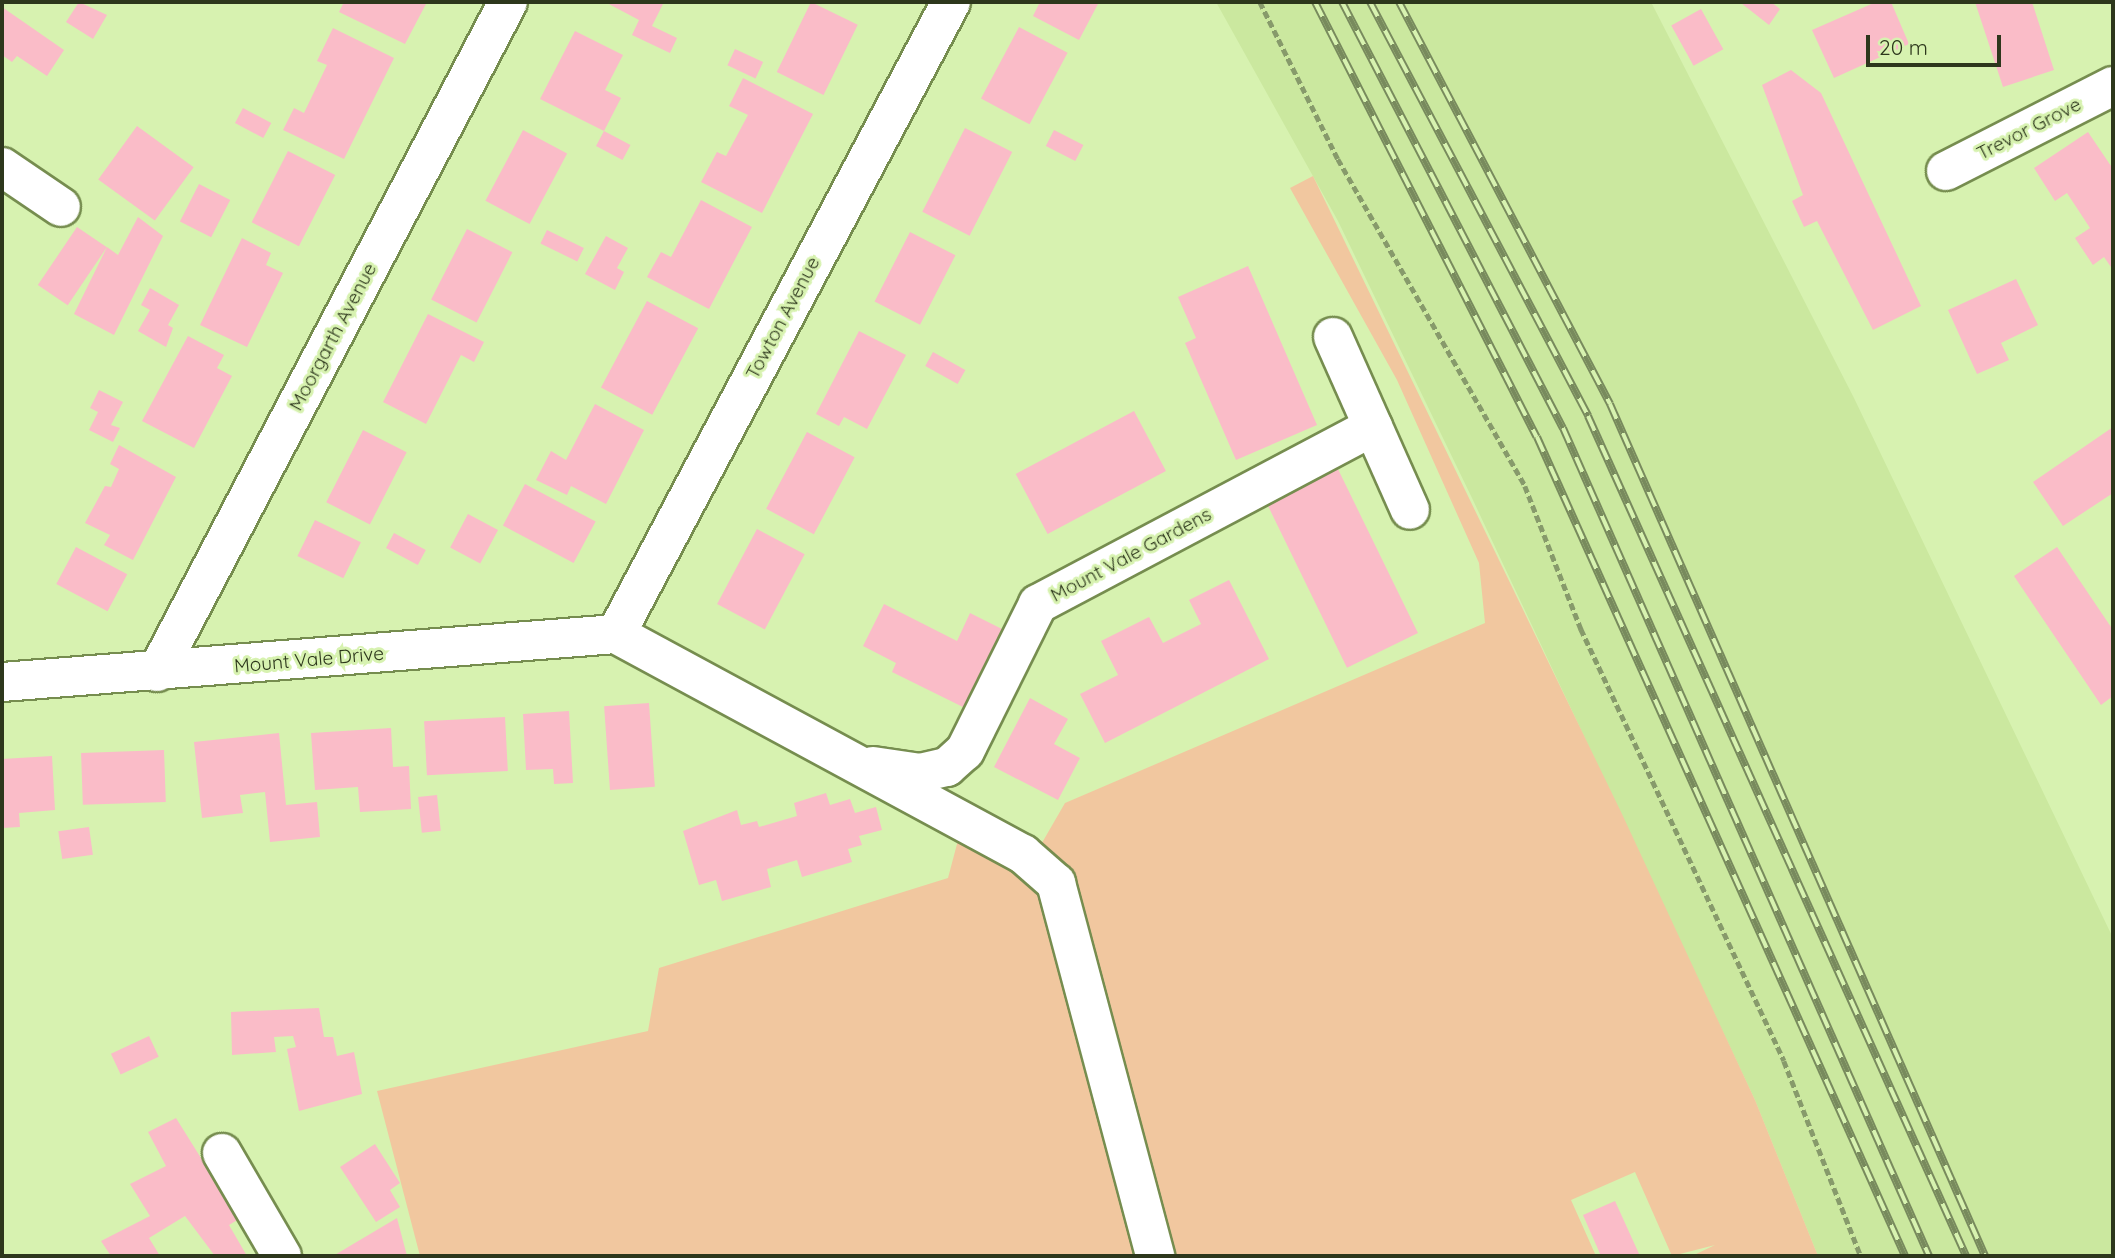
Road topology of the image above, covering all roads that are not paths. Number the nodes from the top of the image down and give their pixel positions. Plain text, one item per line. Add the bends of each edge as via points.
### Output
1 (508, 2) edge
2 (951, 2) edge
3 (2113, 86) edge
4 (2, 167) edge
5 (1946, 172) dead end
6 (61, 207) dead end
7 (1333, 337) dead end
8 (1373, 427) junction
9 (1410, 510) dead end
10 (616, 634) junction
11 (157, 672) junction
12 (2, 682) edge
13 (843, 759) junction
14 (222, 1153) dead end
15 (282, 1256) edge
16 (1155, 1256) edge

1 - 11 street, Moorgarth Avenue
2 - 10 street, Towton Avenue
3 - 5 street, Trevor Grove
4 - 6 street
7 - 8 street
8 - 9 street
8 - 13 street, Mount Vale Gardens via 1038,604 965,751 947,767 920,773
10 - 11 street, Mount Vale Drive
10 - 13 street
11 - 12 street, Mount Vale Drive
13 - 16 street via 1023,854 1056,883
14 - 15 street

